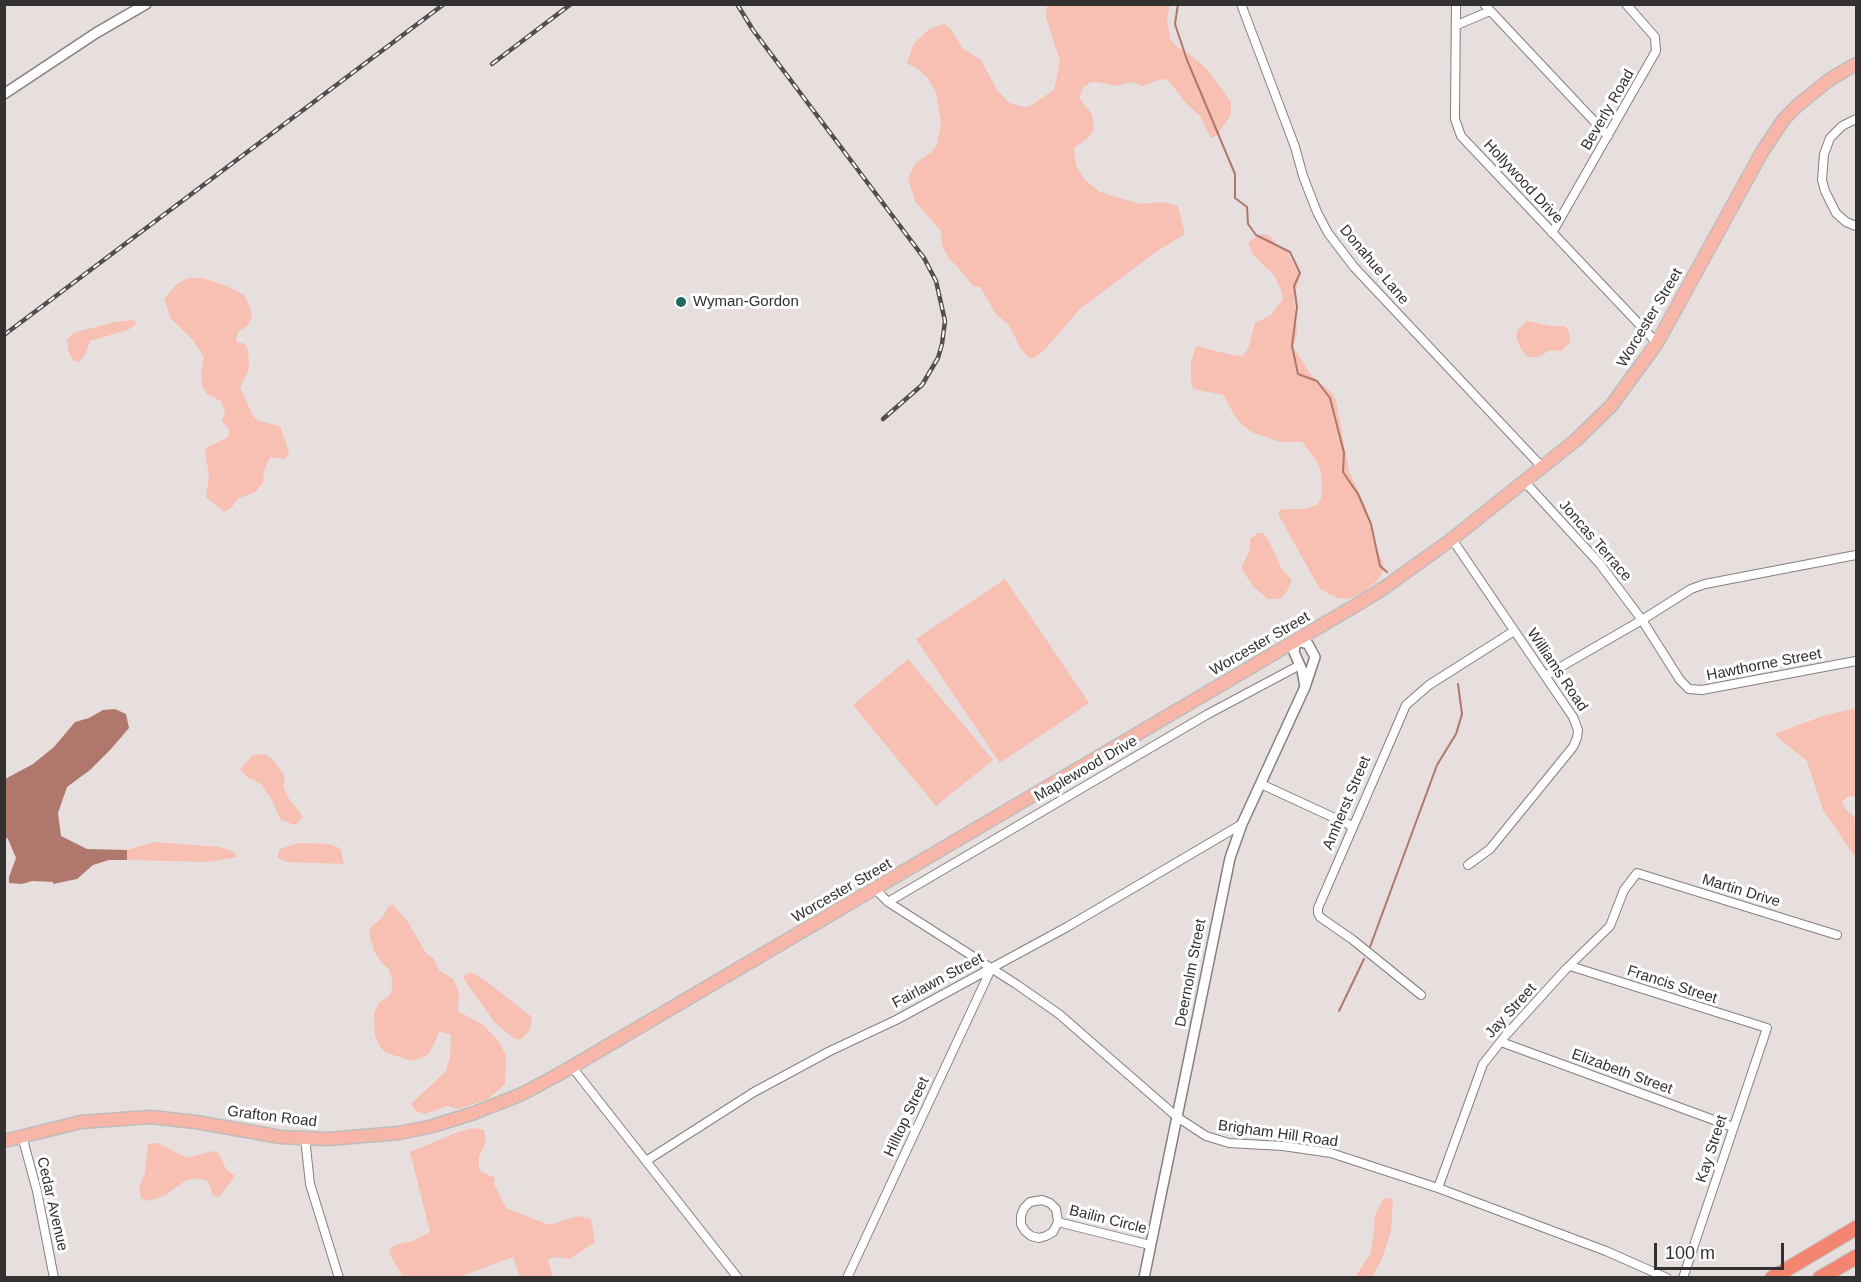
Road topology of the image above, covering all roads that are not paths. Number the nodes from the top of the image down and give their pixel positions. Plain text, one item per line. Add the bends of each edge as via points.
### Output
1 (146, 4) edge
2 (1241, 4) edge
3 (1456, 4) edge
4 (1626, 4) edge
5 (1487, 8) edge
6 (1457, 25) junction
7 (1857, 63) edge
8 (4, 94) edge
9 (1857, 119) edge
10 (1608, 136) junction
11 (1857, 226) edge
12 (1552, 233) junction
13 (1657, 343) junction
14 (1542, 467) junction
15 (1524, 482) junction
16 (1452, 539) junction
17 (1857, 555) edge
18 (1642, 620) junction
19 (1514, 631) junction
20 (1296, 640) junction
21 (1857, 661) edge
22 (1300, 665) junction
23 (1545, 676) junction
24 (1305, 687) junction
25 (1261, 784) junction
26 (1242, 824) junction
27 (1352, 826) junction
28 (1468, 865) dead end
29 (1637, 873) joint
30 (875, 889) junction
31 (888, 902) junction
32 (1838, 936) dead end
33 (1570, 966) junction
34 (992, 968) junction
35 (1421, 995) dead end
36 (1767, 1028) joint
37 (1501, 1042) junction
38 (572, 1067) junction
39 (531, 1089) joint
40 (1177, 1117) junction
41 (1733, 1127) junction
42 (22, 1136) junction
43 (305, 1138) junction
44 (4, 1141) edge
45 (646, 1161) junction
46 (1438, 1188) junction
47 (1058, 1222) junction
48 (1857, 1228) edge
49 (1150, 1245) junction
50 (1857, 1257) edge
51 (54, 1278) edge
52 (339, 1278) edge
53 (738, 1278) edge
54 (847, 1278) edge
55 (1144, 1278) edge
56 (1667, 1278) edge
57 (1683, 1278) edge
58 (1772, 1278) edge
59 (1821, 1278) edge

1 - 8 street
2 - 14 street, Donahue Lane via 1300,169 1328,233 1354,267
3 - 6 street, Hollywood Drive
4 - 10 street, Beverly Road via 1651,32 1657,47
5 - 6 street
5 - 10 street
6 - 12 street, Hollywood Drive via 1458,128 1466,142
7 - 13 main road, Worcester Street via 1798,105 1773,136
9 - 11 street via 1830,138 1822,180 1836,213
10 - 12 street, Beverly Road
12 - 13 street, Hollywood Drive
13 - 14 main road, Worcester Street via 1611,406
14 - 15 main road, Worcester Street
15 - 16 main road, Worcester Street
15 - 18 street, Joncas Terrace via 1600,564
16 - 19 street, Williams Road
16 - 20 main road, Worcester Street via 1384,588
17 - 18 street via 1698,586
18 - 21 street, Hawthorne Street via 1680,680 1692,690
18 - 23 street
19 - 23 street, Williams Road
19 - 27 street, Amherst Street via 1406,705
20 - 22 street via 1294,652
20 - 24 street, Deernolm Street via 1308,644 1316,657
20 - 30 main road, Worcester Street
22 - 24 street
22 - 31 street, Maplewood Drive via 1197,720
23 - 28 street, Williams Road via 1573,717 1577,738 1490,849
24 - 25 street, Deernolm Street
25 - 26 street, Deernolm Street
25 - 27 street
26 - 34 street, Fairlawn Street
26 - 40 street, Deernolm Street via 1226,875
27 - 35 street, Amherst Street via 1318,915
29 - 32 street, Martin Drive
29 - 33 street, Jay Street via 1624,890 1613,922
30 - 31 street, Brigham Hill Road
30 - 38 main road, Worcester Street
31 - 34 street, Brigham Hill Road
33 - 36 street, Francis Street
33 - 37 street, Jay Street
34 - 40 street, Brigham Hill Road via 1065,1018
34 - 45 street, Fairlawn Street via 754,1092
34 - 54 street, Hilltop Street
36 - 41 street, Kay Street
37 - 41 street, Elizabeth Street
37 - 46 street, Jay Street via 1479,1070
38 - 39 main road, Worcester Street
38 - 45 street
39 - 43 main road, Grafton Road via 468,1116 421,1129 372,1136
40 - 46 street, Brigham Hill Road via 1222,1142 1331,1153
40 - 49 street, Deernolm Street
41 - 57 street, Kay Street
42 - 43 main road, Grafton Road via 81,1122 150,1117
42 - 44 main road, Grafton Road
42 - 51 street, Cedar Avenue
43 - 52 street via 310,1184
45 - 53 street
46 - 56 street, Brigham Hill Road
47 - 47 street, Bailin Circle via 1046,1236 1031,1236 1021,1224 1023,1208 1030,1202 1050,1203 1056,1209
47 - 49 street, Bailin Circle
48 - 58 highway
49 - 55 street, Deernolm Street
50 - 59 highway

